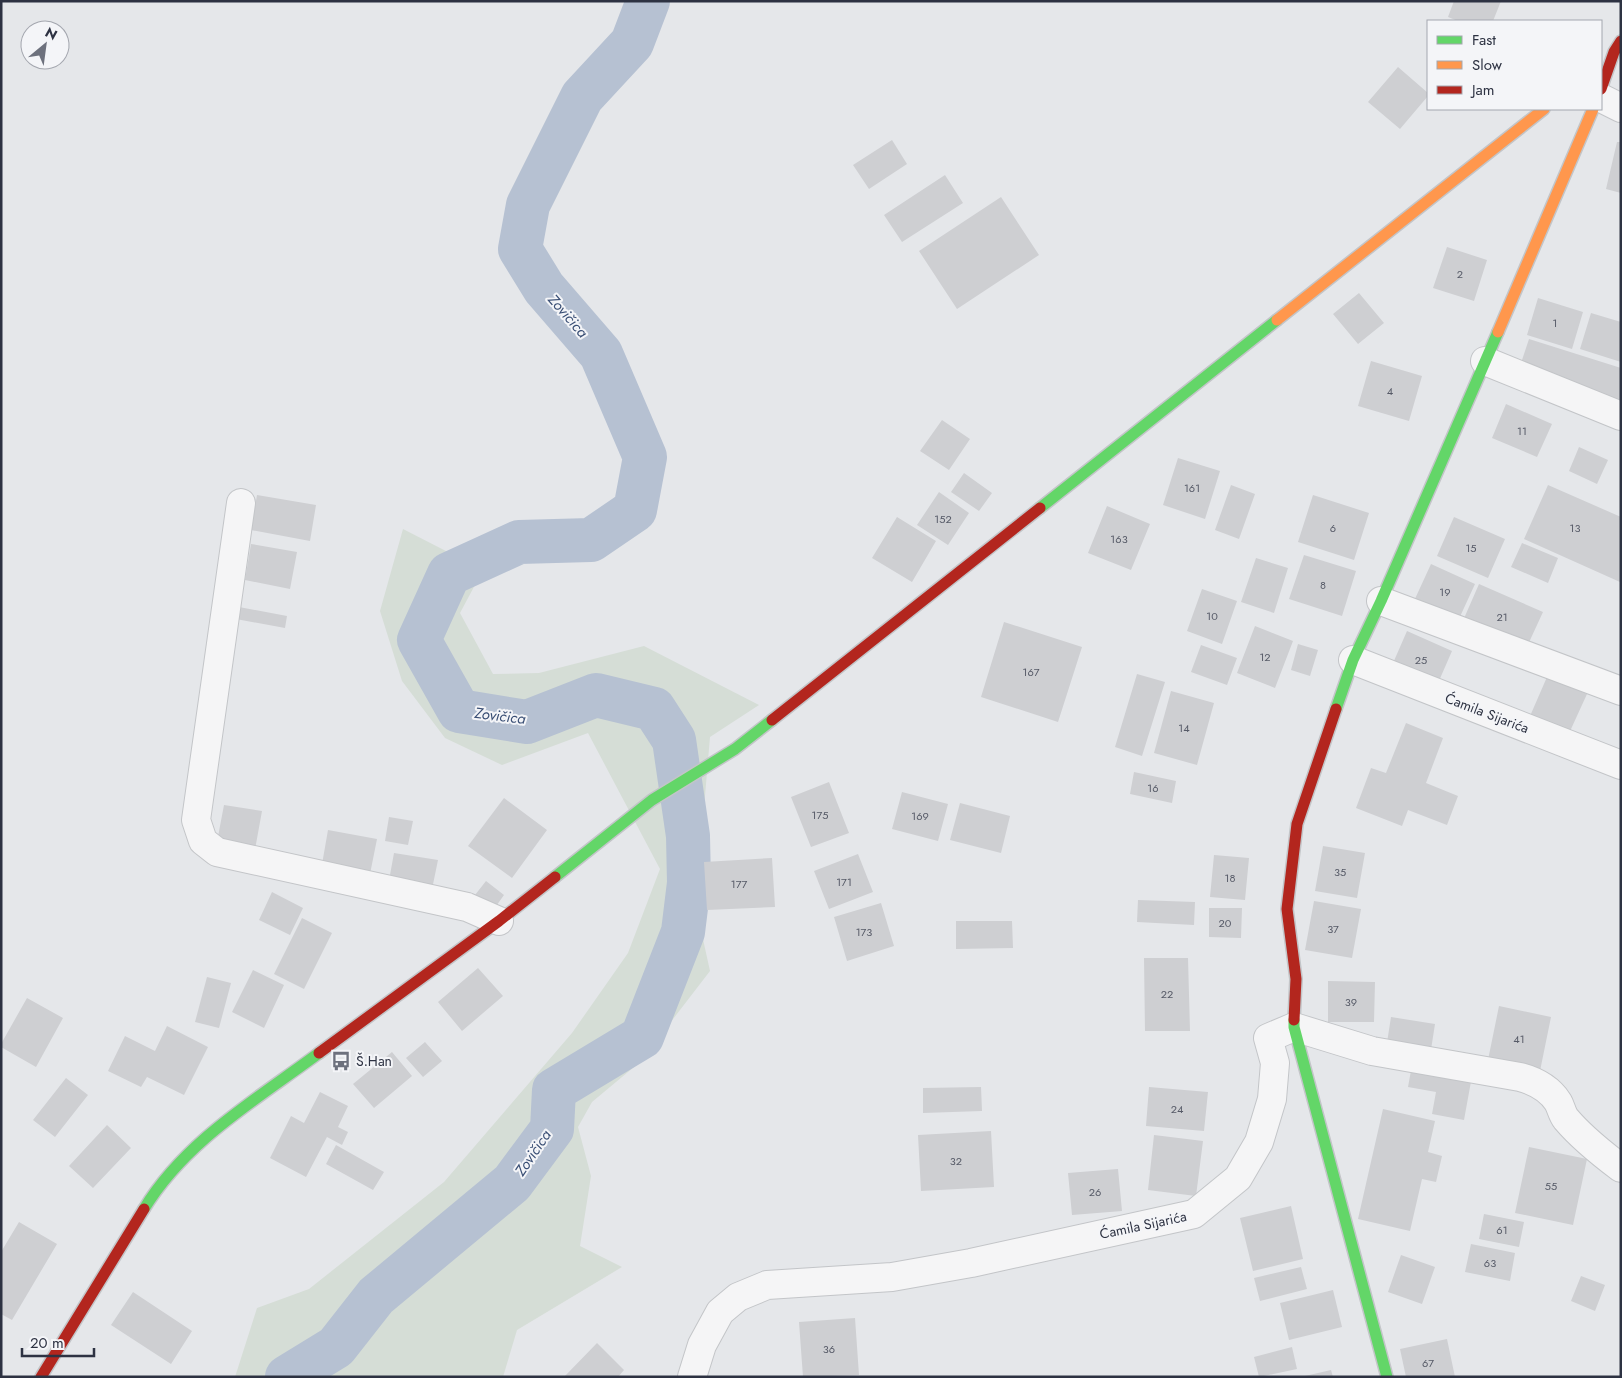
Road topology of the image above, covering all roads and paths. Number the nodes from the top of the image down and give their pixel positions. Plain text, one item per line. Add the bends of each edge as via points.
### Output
1 (1621, 41) edge
2 (1614, 52) junction
3 (1602, 61) edge
4 (1602, 86) edge
5 (1602, 98) edge
6 (1621, 108) edge
7 (1543, 110) edge
8 (1593, 110) edge
9 (1485, 361) junction
10 (1621, 416) edge
11 (242, 503) dead end
12 (1381, 601) junction
13 (1353, 660) junction
14 (1621, 691) edge
15 (1621, 765) edge
16 (499, 921) junction
17 (1294, 1027) junction
18 (1621, 1168) edge
19 (41, 1377) edge
20 (692, 1377) edge
21 (1387, 1377) edge

1 - 2 street
2 - 3 street
2 - 4 street
5 - 6 street
7 - 16 street via 735,749 652,800
8 - 9 street
9 - 10 street
9 - 12 street
11 - 16 street via 196,820 203,841 218,852 467,907
12 - 13 street
12 - 14 street
13 - 15 street, Ćamila Sijarića
13 - 17 street via 1297,824 1287,909 1296,979
16 - 19 street via 204,1138 152,1195
17 - 18 street via 1372,1051 1532,1081 1544,1087 1557,1101 1565,1117 1591,1146
17 - 20 street, Ćamila Sijarića via 1268,1038 1275,1063 1272,1099 1259,1142 1238,1178 1194,1214 971,1263 892,1276 767,1284 738,1297 720,1312 702,1345
17 - 21 street

